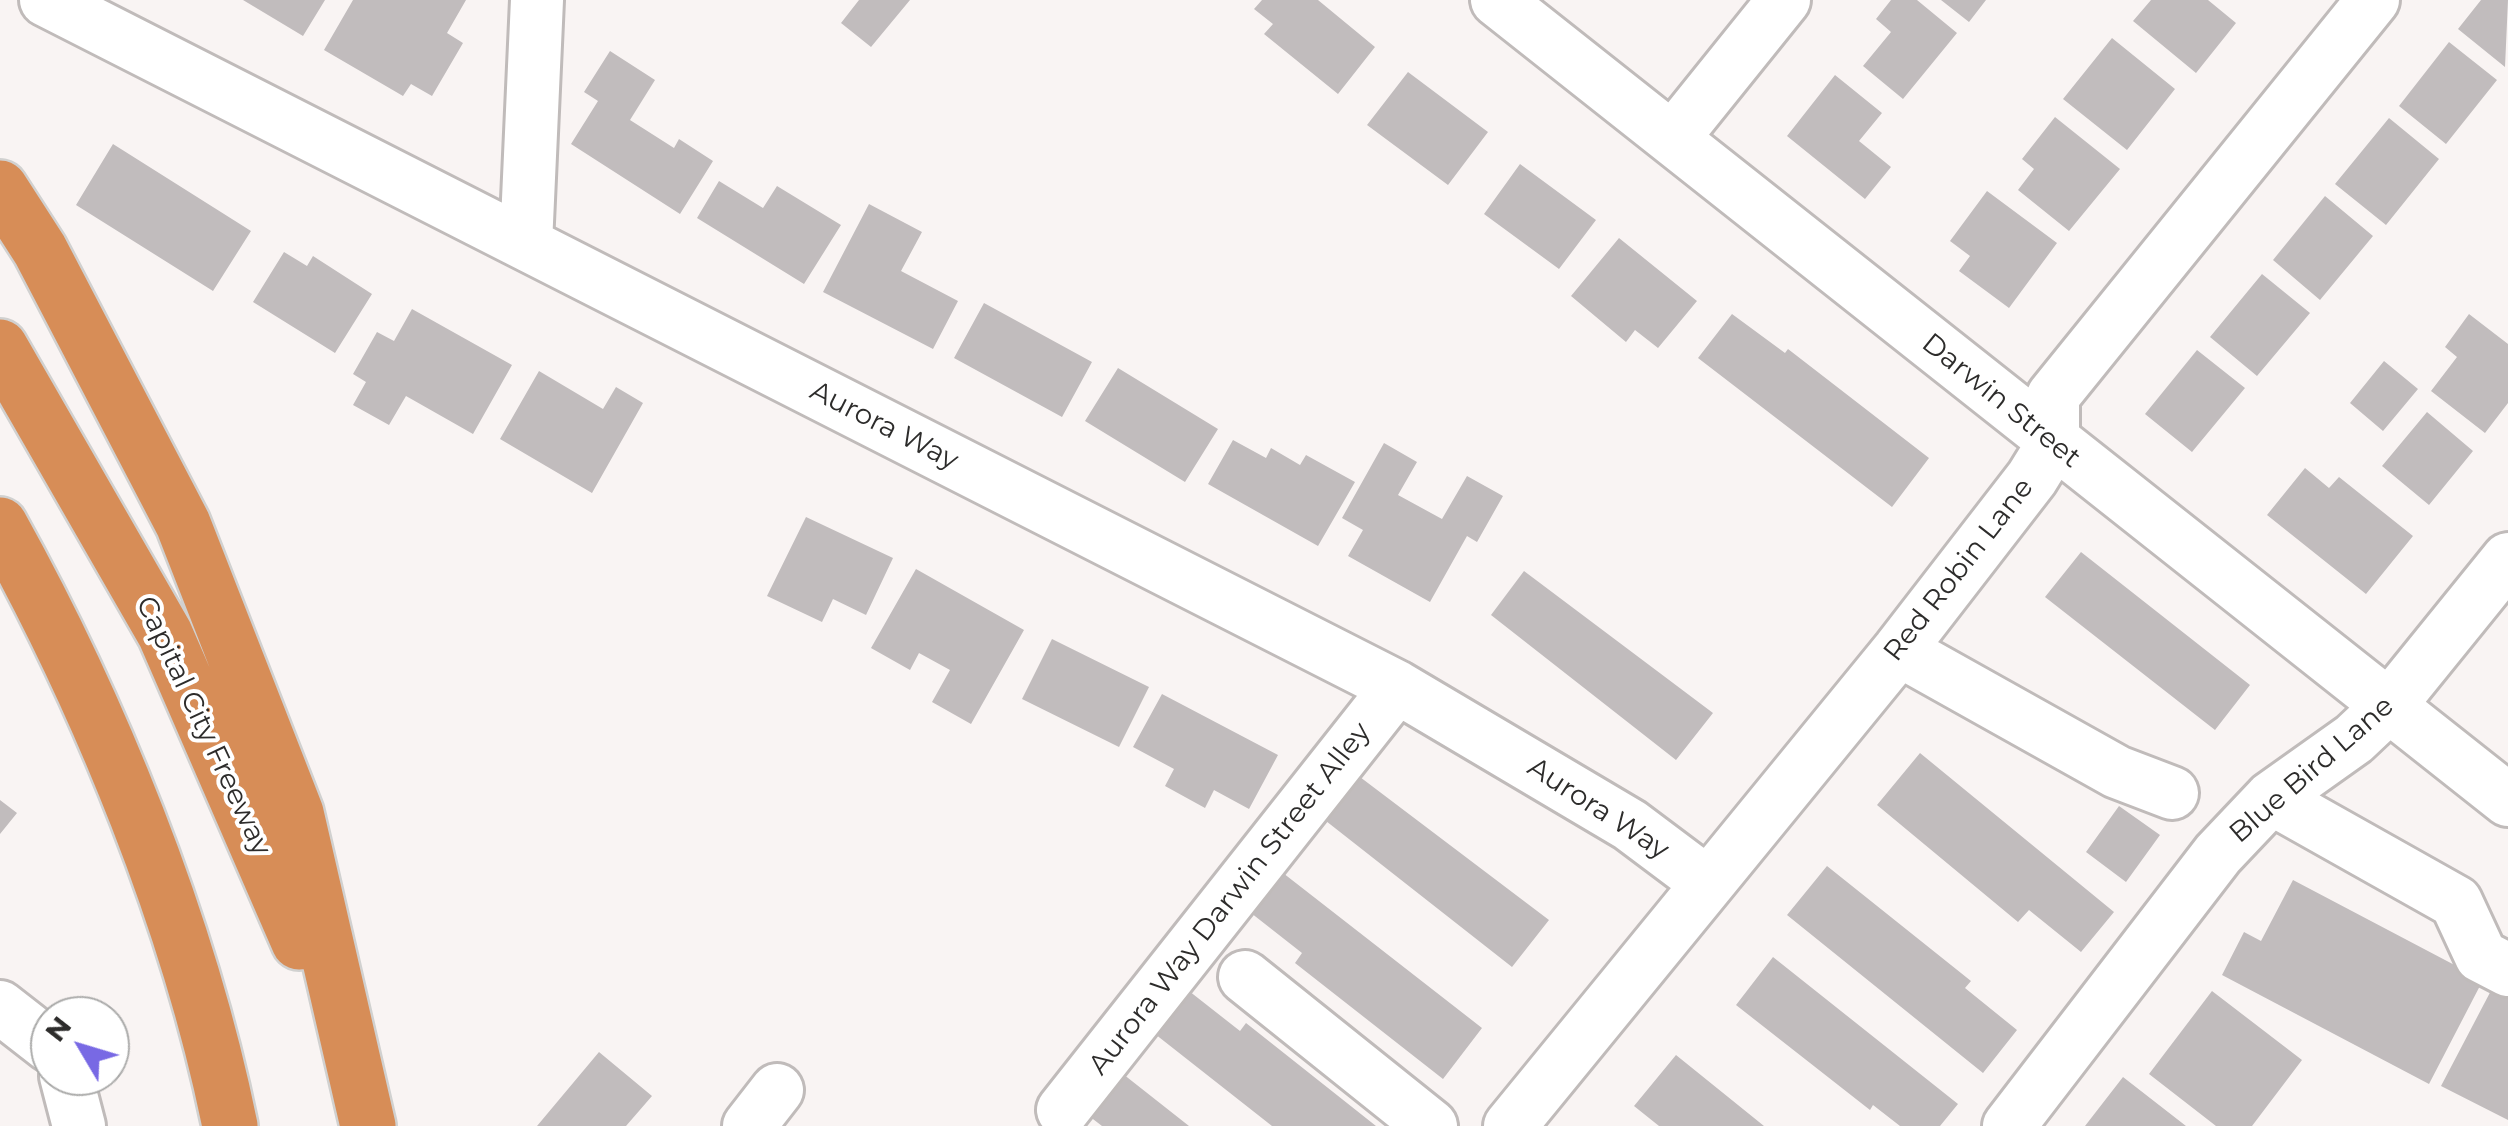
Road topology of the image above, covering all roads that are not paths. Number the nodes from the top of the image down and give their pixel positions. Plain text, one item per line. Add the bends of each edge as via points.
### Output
1 (46, 0) edge
2 (538, 0) edge
3 (1496, 0) edge
4 (1784, 0) edge
5 (2373, 0) edge
6 (1673, 138) junction
7 (0, 188) edge
8 (526, 244) junction
9 (0, 348) edge
10 (2054, 444) junction
11 (0, 525) edge
12 (2508, 559) edge
13 (0, 596) edge
14 (1899, 650) junction
15 (1397, 687) junction
16 (2390, 706) junction
17 (2172, 793) dead end
18 (2271, 798) junction
19 (2508, 800) edge
20 (160, 877) junction
21 (1706, 882) junction
22 (2508, 970) edge
23 (1244, 977) dead end
24 (0, 1006) edge
25 (30, 1030) edge
26 (71, 1096) edge
27 (1063, 1110) dead end
28 (79, 1126) edge
29 (230, 1126) edge
30 (358, 1126) edge
31 (368, 1126) edge
32 (1430, 1126) edge
33 (1510, 1126) edge
34 (2009, 1126) edge

1 - 8 street, Aurora Way
2 - 8 street
3 - 6 street, Darwin Street
4 - 6 street
5 - 10 street via 2053,396
6 - 10 street, Darwin Street
7 - 31 highway via 40,250 190,542 296,813
8 - 15 street, Aurora Way
9 - 30 highway, Capital City Freeway via 166,634 294,928
10 - 14 street, Red Robin Lane
10 - 16 street, Darwin Street
11 - 20 highway via 48,611
12 - 16 street, Blue Bird Lane
13 - 20 highway
14 - 17 street via 2117,772
14 - 21 street, Red Robin Lane
15 - 21 street, Aurora Way via 1630,825
15 - 27 street, Aurora Way Darwin Street Alley
16 - 18 street, Blue Bird Lane
16 - 19 street, Darwin Street
18 - 22 street via 2456,902 2481,956
18 - 34 street, Blue Bird Lane via 2218,854
20 - 29 highway via 215,1054
21 - 33 street, Red Robin Lane
23 - 32 street
24 - 25 street
26 - 28 street

